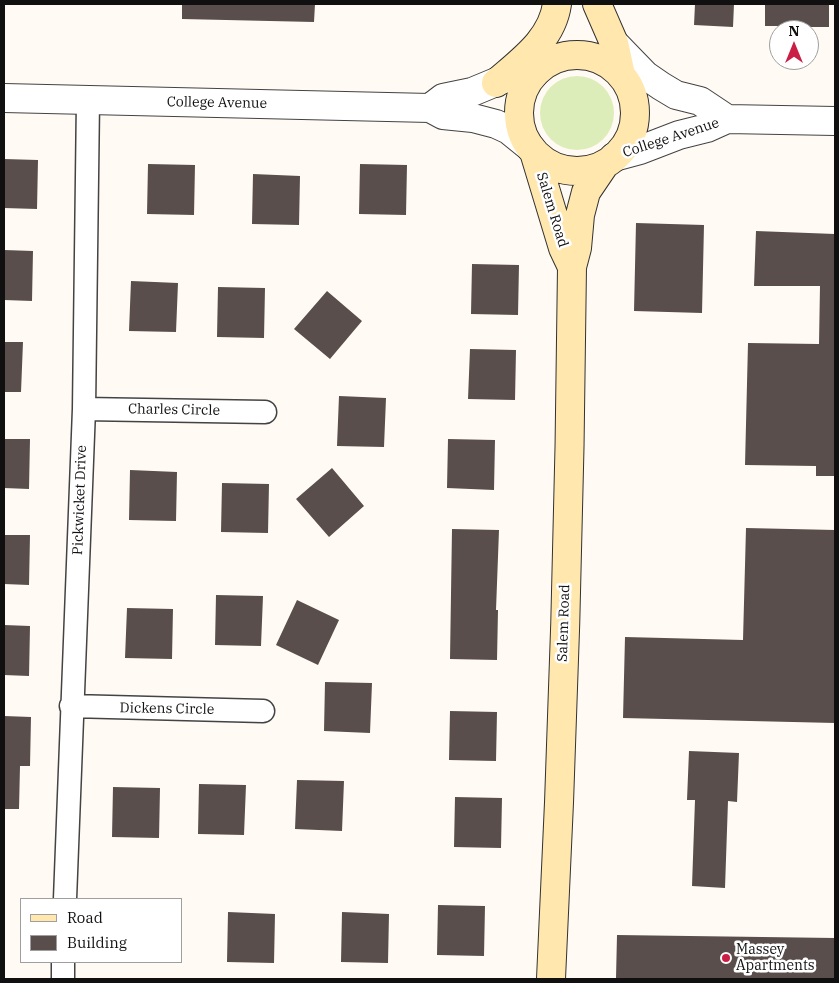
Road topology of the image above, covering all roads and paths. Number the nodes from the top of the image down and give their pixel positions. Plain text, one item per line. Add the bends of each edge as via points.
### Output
1 (556, 4) edge
2 (568, 4) edge
3 (597, 4) edge
4 (614, 43) junction
5 (542, 67) junction
6 (624, 79) junction
7 (496, 82) junction
8 (4, 98) edge
9 (88, 100) junction
10 (436, 111) junction
11 (722, 116) junction
12 (835, 121) edge
13 (532, 149) junction
14 (640, 150) junction
15 (609, 160) junction
16 (549, 198) junction
17 (575, 258) junction
18 (84, 409) junction
19 (265, 412) dead end
20 (72, 706) junction
21 (263, 711) dead end
22 (65, 898) edge
23 (63, 963) edge
24 (63, 979) edge
25 (551, 979) edge

1 - 7 main road via 556,12 537,47
2 - 5 main road via 565,31
3 - 4 main road
4 - 6 main road
4 - 11 street via 660,86 700,101
5 - 6 main road via 561,57 587,56 612,66
5 - 7 street, College Avenue
5 - 13 main road via 523,91 520,108 520,126
6 - 11 street, College Avenue via 664,104
6 - 15 main road via 635,105 633,128 622,149
7 - 10 street, College Avenue via 444,98
8 - 9 street, College Avenue
9 - 10 street, College Avenue
9 - 18 street, Pickwicket Drive
10 - 13 street, College Avenue via 496,124
10 - 16 street via 451,124 475,130 515,156
11 - 12 street, College Avenue
11 - 14 street, College Avenue via 707,128
13 - 15 main road via 555,166 568,170 593,168
13 - 16 main road, Salem Road
14 - 15 street, College Avenue
14 - 17 main road via 616,178 594,212 588,241
15 - 17 main road, Salem Road via 586,192
16 - 17 main road, Salem Road via 563,248
17 - 25 main road, Salem Road
18 - 19 street, Charles Circle
18 - 20 street, Pickwicket Drive
20 - 21 street, Dickens Circle
20 - 22 street, Pickwicket Drive
23 - 24 street

